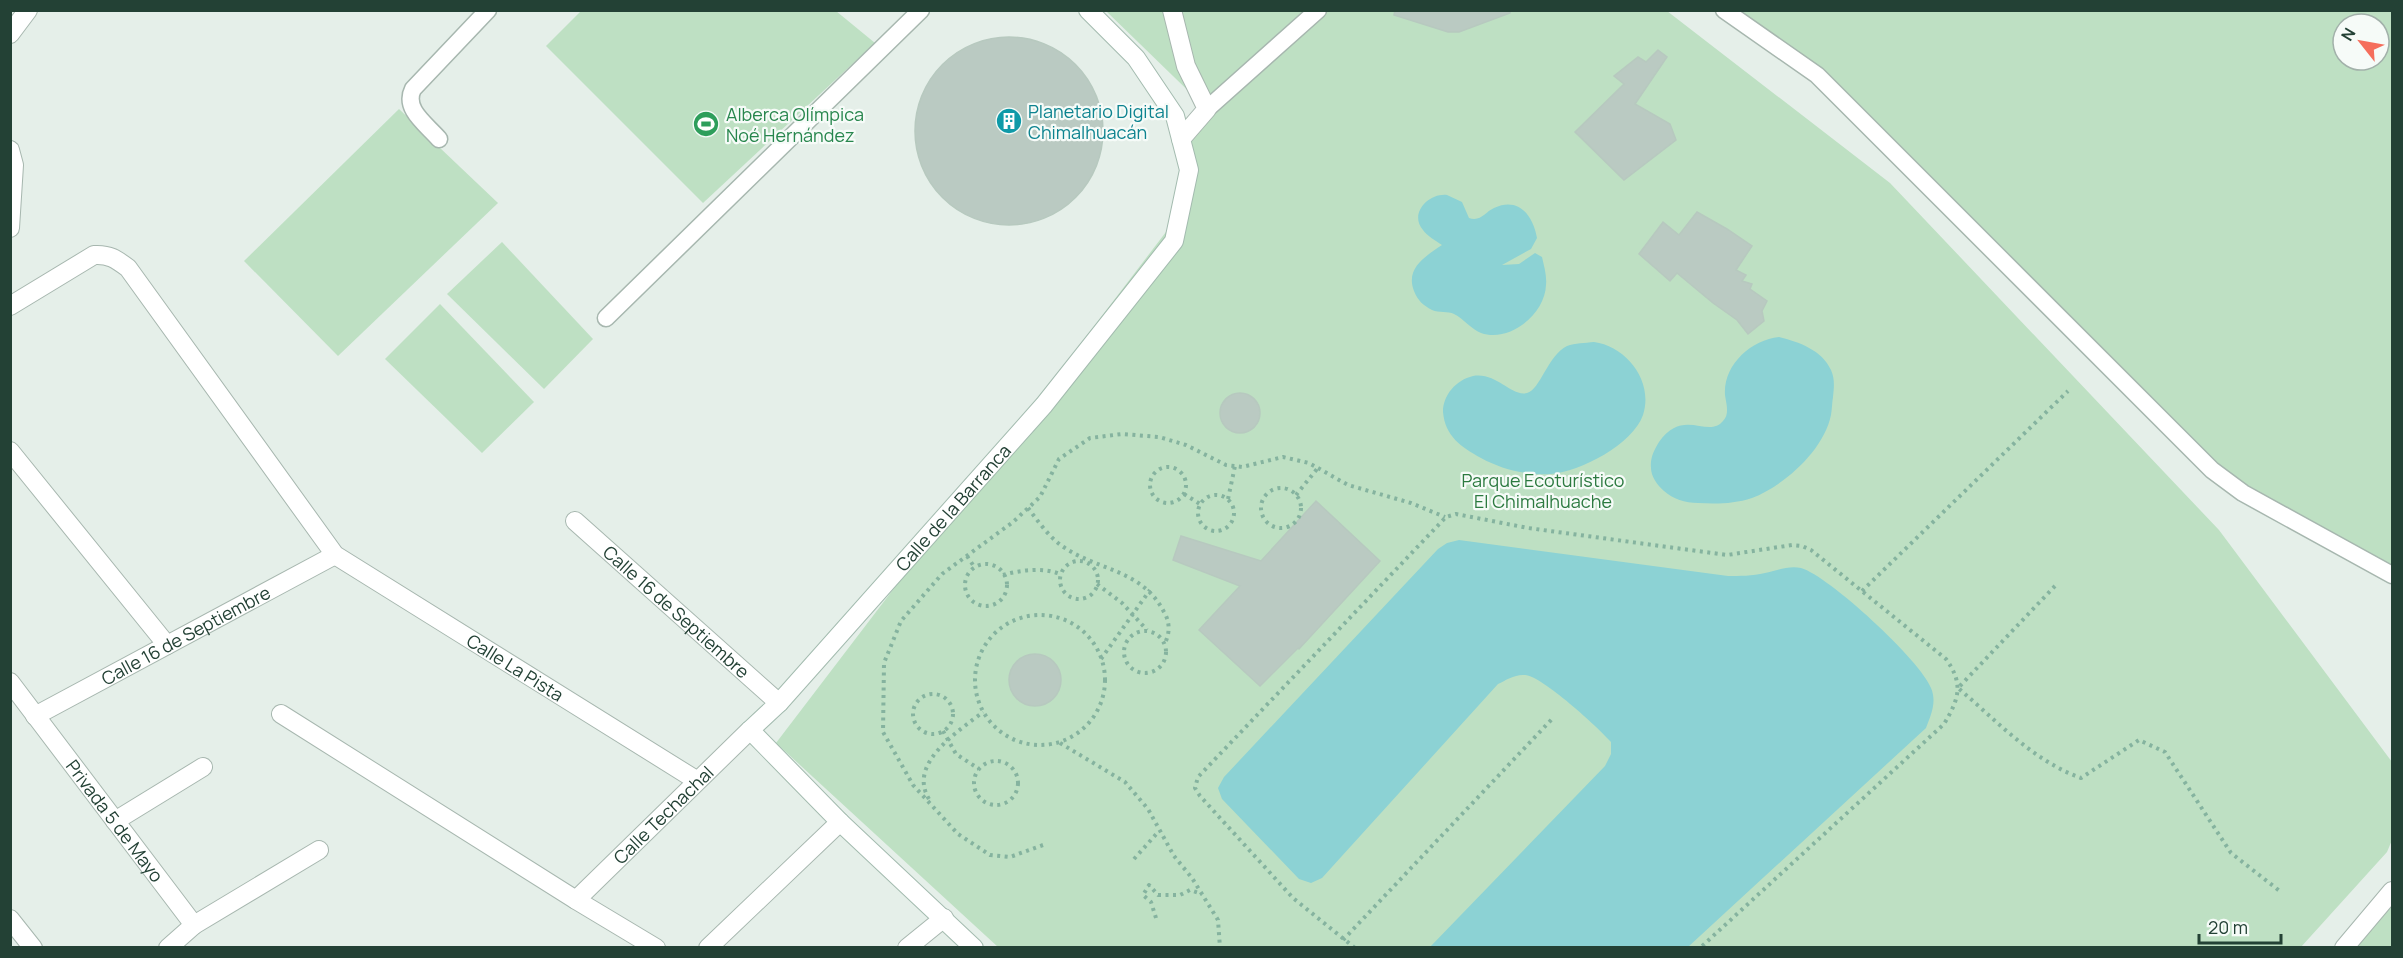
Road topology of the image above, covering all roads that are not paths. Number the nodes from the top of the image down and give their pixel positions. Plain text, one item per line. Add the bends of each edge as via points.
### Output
1 (28, 10) edge
2 (488, 10) edge
3 (921, 10) edge
4 (1088, 10) edge
5 (1172, 10) edge
6 (1318, 10) edge
7 (1724, 10) edge
8 (10, 34) edge
9 (1207, 109) junction
10 (439, 139) dead end
11 (1181, 139) junction
12 (10, 150) edge
13 (10, 228) edge
14 (10, 306) edge
15 (606, 318) dead end
16 (10, 451) edge
17 (575, 521) dead end
18 (335, 555) junction
19 (2392, 575) edge
20 (167, 645) junction
21 (10, 682) edge
22 (779, 703) junction
23 (281, 714) dead end
24 (36, 716) junction
25 (750, 730) junction
26 (203, 767) dead end
27 (696, 780) junction
28 (115, 821) junction
29 (840, 822) junction
30 (319, 850) dead end
31 (2392, 891) edge
32 (576, 900) junction
33 (944, 918) junction
34 (10, 919) edge
35 (194, 925) junction
36 (648, 943) edge
37 (33, 948) edge
38 (168, 948) edge
39 (622, 948) edge
40 (708, 948) edge
41 (907, 948) edge
42 (974, 948) edge
43 (2344, 948) edge

1 - 8 street
2 - 10 lane via 410,96 409,104
3 - 15 lane
4 - 11 street, Calle de la Barranca via 1136,58 1175,116
5 - 9 street via 1186,66
6 - 9 lane
7 - 19 lane via 1817,75 2211,470 2243,493
9 - 11 street
11 - 22 street, Calle de la Barranca via 1190,170 1174,241 1044,405
12 - 13 street via 14,165
14 - 18 street via 94,255 105,254 128,268
16 - 20 street
17 - 22 street, Calle 16 de Septiembre
18 - 20 street, Calle 16 de Septiembre
18 - 27 street, Calle La Pista
20 - 24 street, Calle 16 de Septiembre
21 - 24 street, Privada 5 de Mayo
22 - 25 street, Calle de la Barranca
23 - 32 street
24 - 28 street, Privada 5 de Mayo
25 - 27 street, Calle Techachal
25 - 29 street
26 - 28 street
27 - 32 street, Calle Techachal
28 - 35 street, Privada 5 de Mayo
29 - 33 street
29 - 40 street
30 - 35 street
31 - 43 street
32 - 36 street
33 - 41 street
33 - 42 street
34 - 37 street
35 - 38 street
36 - 39 street

